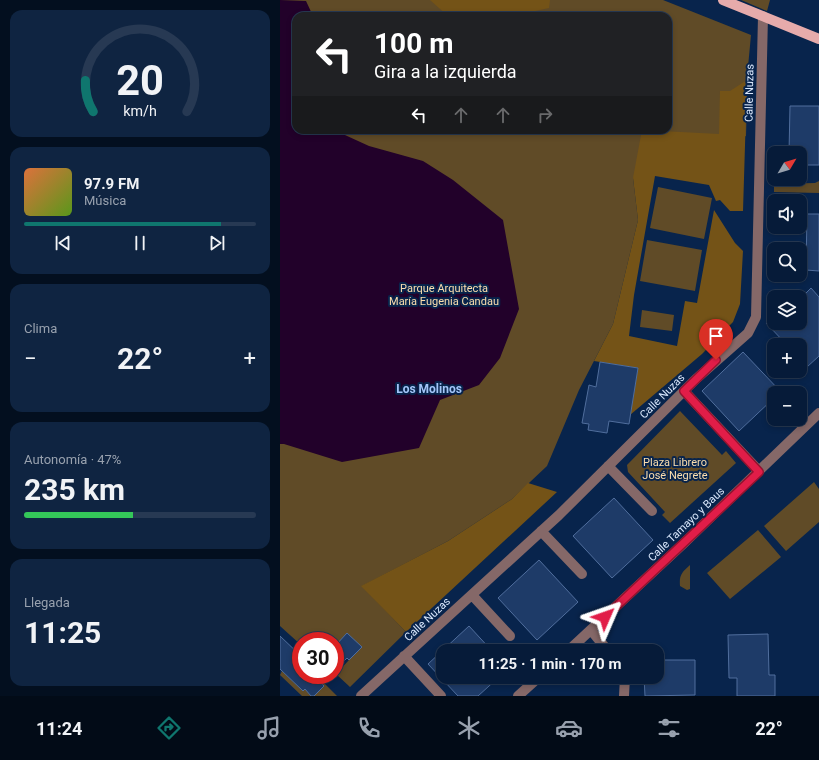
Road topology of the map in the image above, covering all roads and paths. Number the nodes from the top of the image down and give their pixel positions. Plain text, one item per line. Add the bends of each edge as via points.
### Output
1 (722, 0) edge
2 (763, 16) junction
3 (819, 39) edge
4 (684, 391) junction
5 (819, 413) edge
6 (608, 466) junction
7 (759, 472) junction
8 (652, 511) dead end
9 (541, 531) junction
10 (582, 574) dead end
11 (472, 595) junction
12 (591, 630) junction
13 (510, 636) dead end
14 (576, 644) edge
15 (602, 644) edge
16 (404, 656) junction
17 (531, 684) edge
18 (625, 684) edge
19 (361, 696) edge
20 (441, 696) edge
21 (518, 696) edge
22 (624, 696) edge

1 - 2 main road
2 - 3 main road
2 - 4 street, Calle Nuzas via 756,317 748,333
4 - 6 street, Calle Nuzas
4 - 7 street
5 - 7 street, Calle Tamayo y Baus
6 - 8 street
6 - 9 street, Calle Nuzas
7 - 12 street, Calle Tamayo y Baus
9 - 10 street
9 - 11 street, Calle Nuzas
11 - 13 street
11 - 16 street, Calle Nuzas
12 - 14 street, Calle Tamayo y Baus
12 - 15 street
16 - 19 street, Calle Nuzas
16 - 20 street
17 - 21 street
18 - 22 street

